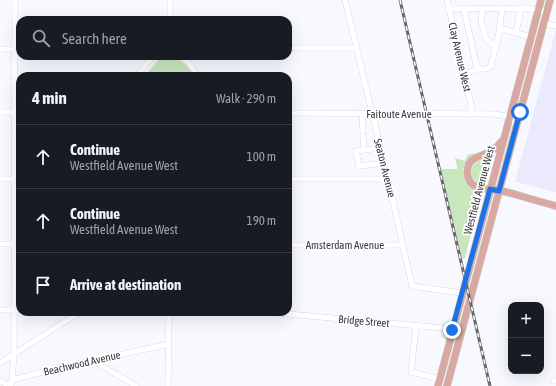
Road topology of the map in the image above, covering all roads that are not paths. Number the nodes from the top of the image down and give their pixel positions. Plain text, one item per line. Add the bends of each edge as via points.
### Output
1 (15, 0) edge
2 (170, 0) edge
3 (344, 0) edge
4 (447, 0) edge
5 (541, 0) edge
6 (550, 0) edge
7 (483, 8) junction
8 (502, 8) junction
9 (521, 8) junction
10 (449, 9) junction
11 (464, 9) junction
12 (538, 10) junction
13 (547, 12) junction
14 (170, 16) edge
15 (544, 23) junction
16 (16, 24) edge
17 (556, 26) edge
18 (500, 28) junction
19 (516, 33) junction
20 (531, 37) junction
21 (495, 46) junction
22 (292, 48) edge
23 (356, 48) junction
24 (0, 49) edge
25 (16, 49) edge
26 (17, 60) edge
27 (150, 60) edge
28 (185, 60) edge
29 (479, 69) junction
30 (17, 72) edge
31 (140, 72) edge
32 (195, 72) edge
33 (463, 74) junction
34 (0, 112) edge
35 (16, 112) edge
36 (292, 113) edge
37 (362, 114) junction
38 (371, 114) junction
39 (471, 114) junction
40 (509, 116) junction
41 (516, 126) junction
42 (504, 139) junction
43 (380, 148) junction
44 (364, 150) junction
45 (384, 163) junction
46 (0, 179) edge
47 (16, 179) edge
48 (292, 179) edge
49 (388, 179) junction
50 (490, 189) junction
51 (499, 191) junction
52 (556, 206) edge
53 (0, 244) edge
54 (16, 244) edge
55 (292, 245) edge
56 (402, 245) junction
57 (462, 293) junction
58 (0, 310) edge
59 (16, 310) edge
60 (292, 314) edge
61 (17, 316) edge
62 (74, 316) edge
63 (169, 316) edge
64 (416, 326) junction
65 (452, 330) junction
66 (462, 332) junction
67 (169, 344) junction
68 (14, 354) junction
69 (92, 360) junction
70 (0, 363) edge
71 (0, 381) edge
72 (439, 382) edge
73 (11, 384) edge
74 (136, 386) edge
75 (168, 386) edge
76 (447, 386) edge

1 - 16 street
2 - 14 street
3 - 23 street, Seaton Avenue
4 - 10 street, Clay Avenue West
5 - 12 main road, Westfield Avenue West
6 - 13 main road, Westfield Avenue West
7 - 8 street
7 - 11 street
7 - 21 street via 481,21 486,39
8 - 9 street
8 - 18 street
9 - 12 street
9 - 19 street
10 - 11 street
10 - 33 street, Clay Avenue West
11 - 29 street
12 - 13 street
12 - 20 main road, Westfield Avenue West
13 - 15 main road, Westfield Avenue West
15 - 17 street
15 - 41 main road, Westfield Avenue West
18 - 19 street
18 - 21 street
19 - 20 street
20 - 40 main road, Westfield Avenue West
21 - 29 street via 491,66
22 - 23 street
23 - 38 street, Seaton Avenue
24 - 25 street
26 - 30 street
27 - 31 street
28 - 32 street
29 - 33 street
33 - 39 street, Clay Avenue West
34 - 35 street
36 - 37 street, Faitoute Avenue
37 - 38 street, Faitoute Avenue
37 - 44 street
38 - 39 street, Faitoute Avenue
38 - 43 street, Seaton Avenue
39 - 40 street, Faitoute Avenue
40 - 41 street
40 - 42 main road, Westfield Avenue West
41 - 51 main road, Westfield Avenue West
42 - 50 main road, Westfield Avenue West
42 - 50 main road via 492,152 473,160 468,169 472,184
43 - 44 street
43 - 45 street, Seaton Avenue
44 - 45 street via 356,151 359,166
45 - 49 street, Seaton Avenue
46 - 47 street
48 - 49 street
49 - 56 street, Seaton Avenue
50 - 51 main road
50 - 57 main road, Westfield Avenue West
51 - 52 main road
51 - 66 main road, Westfield Avenue West
53 - 54 street
55 - 56 street, Amsterdam Avenue
56 - 57 street, Seaton Avenue via 412,286
57 - 65 main road, Westfield Avenue West
58 - 59 street
60 - 64 street, Bridge Street
61 - 68 street
62 - 68 street
63 - 67 street
64 - 65 street, Bridge Street
64 - 72 street via 411,372
65 - 66 street, Bridge Street
65 - 72 main road, Westfield Avenue West
66 - 76 main road, Westfield Avenue West
67 - 69 street, Beachwood Avenue
67 - 75 street
68 - 70 street
68 - 73 street
69 - 73 street, Beachwood Avenue
69 - 74 street
71 - 73 street

